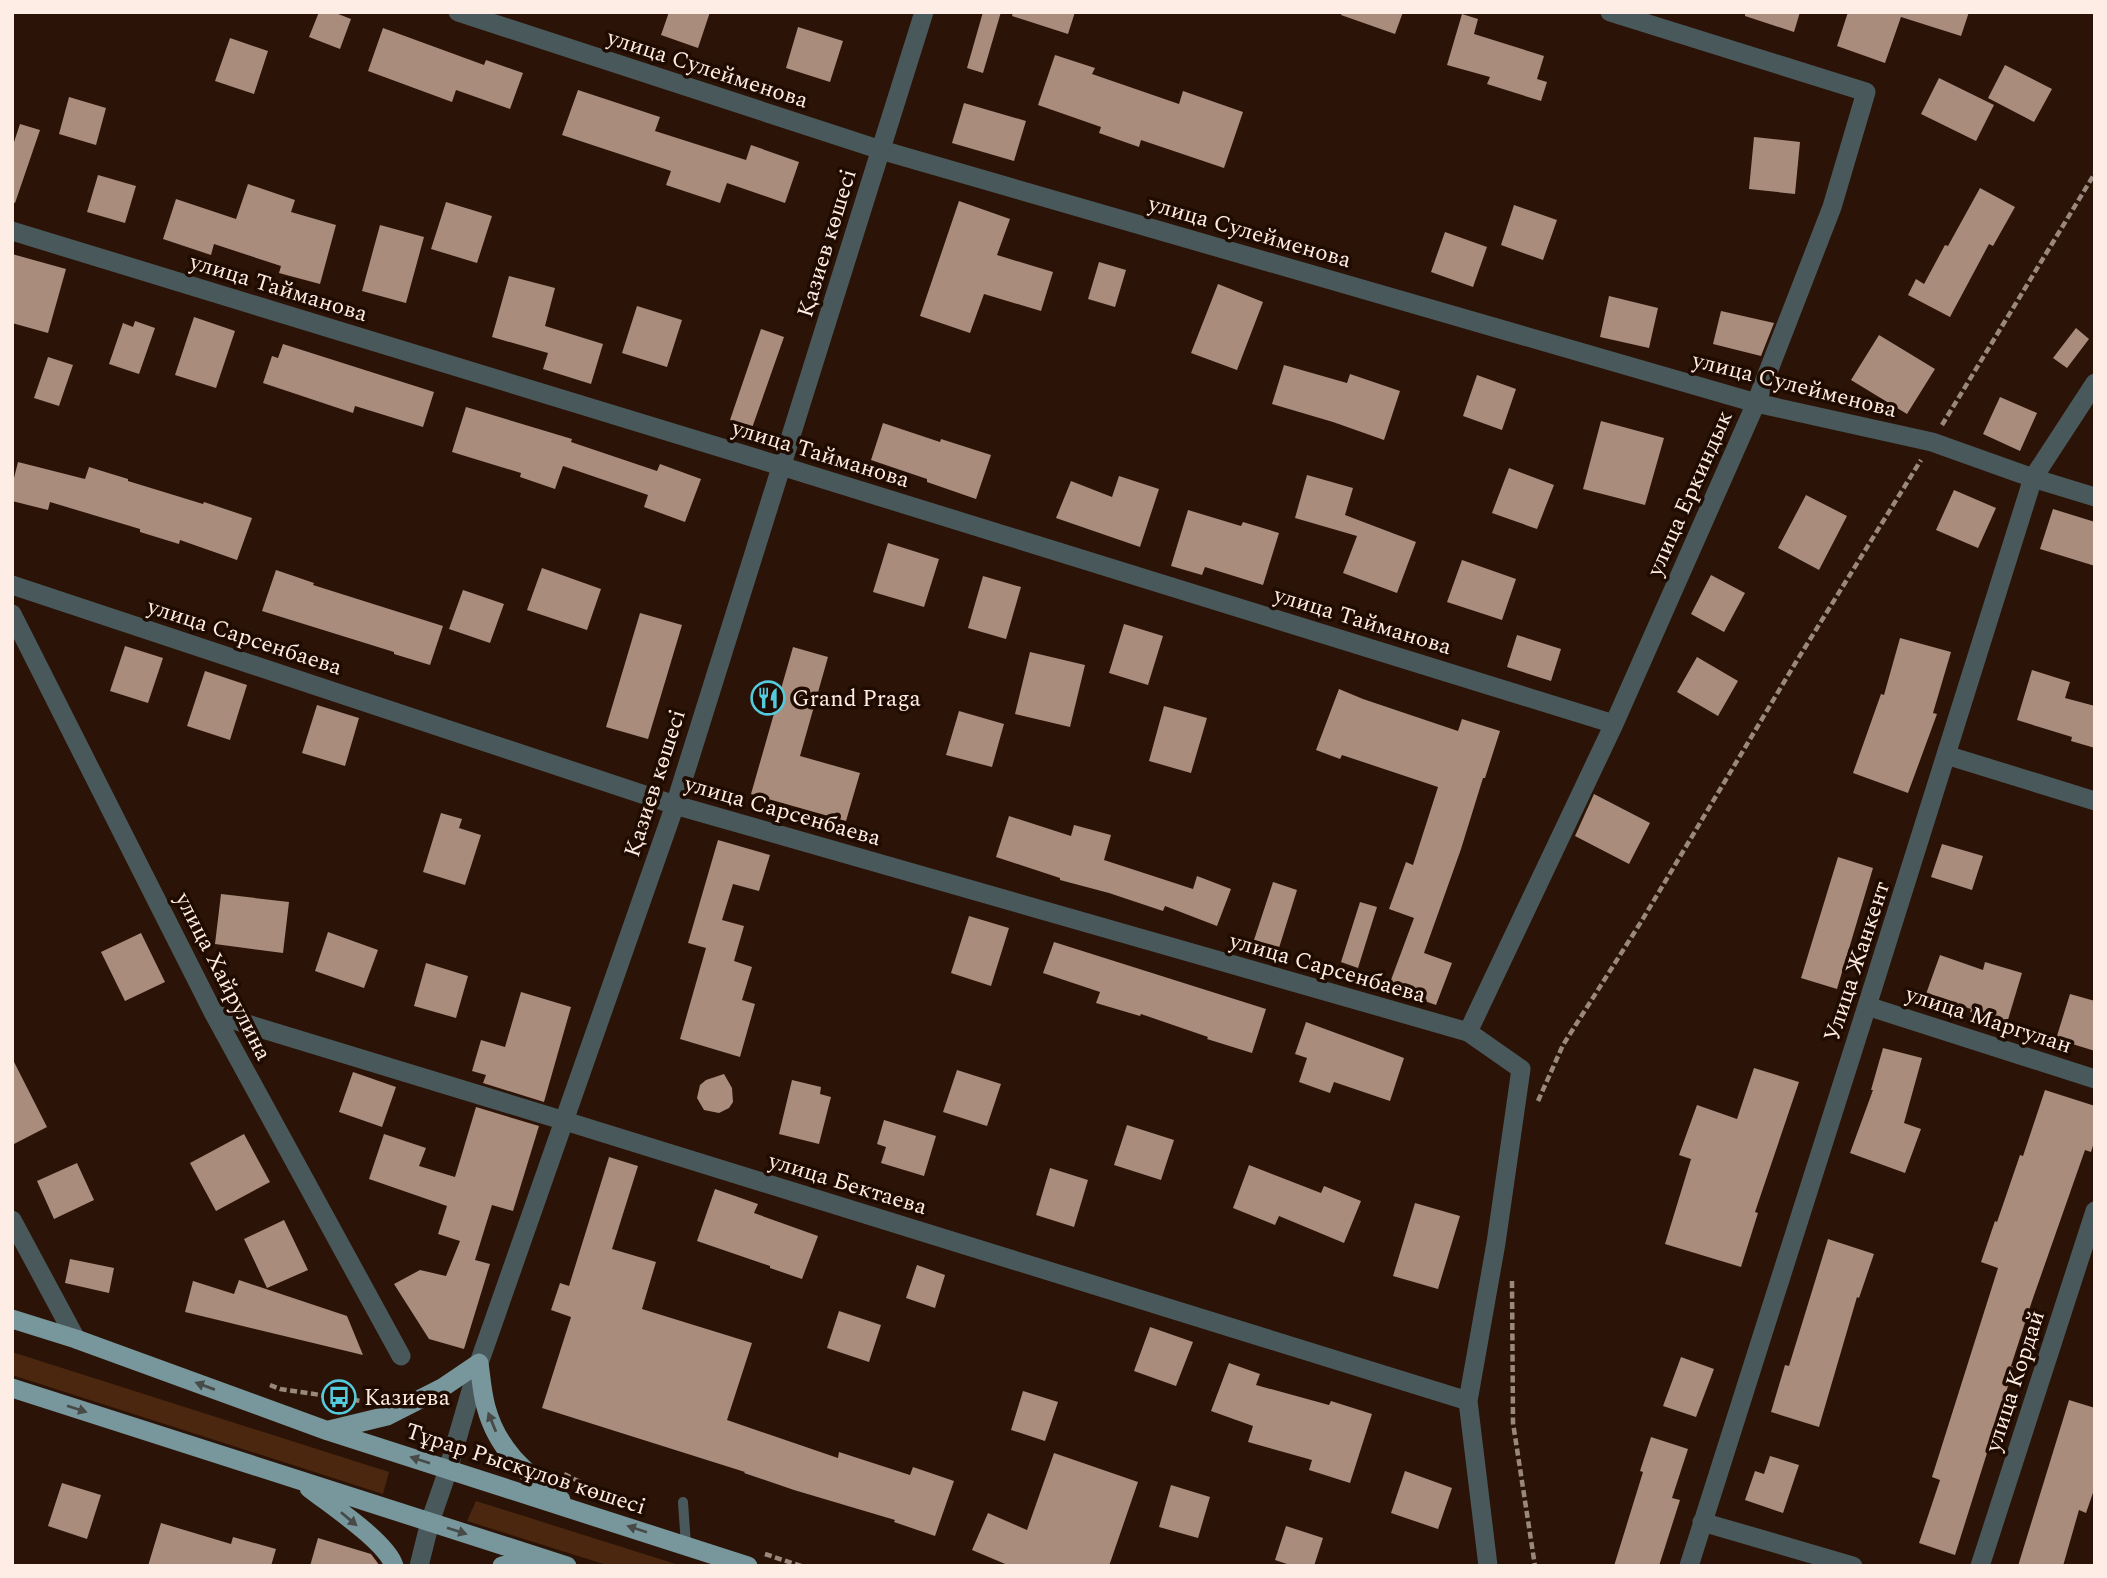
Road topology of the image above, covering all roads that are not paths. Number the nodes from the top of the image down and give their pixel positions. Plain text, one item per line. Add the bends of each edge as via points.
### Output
1 (458, 12) edge
2 (925, 12) edge
3 (1610, 12) edge
4 (881, 150) junction
5 (12, 231) edge
6 (2095, 383) edge
7 (1756, 402) junction
8 (781, 466) junction
9 (2033, 478) junction
10 (2095, 497) edge
11 (12, 585) edge
12 (12, 614) edge
13 (1614, 724) junction
14 (1946, 755) junction
15 (2095, 801) edge
16 (674, 805) junction
17 (1867, 1006) junction
18 (214, 1014) junction
19 (1468, 1032) junction
20 (2095, 1079) edge
21 (565, 1121) junction
22 (2095, 1211) edge
23 (12, 1220) edge
24 (12, 1319) edge
25 (76, 1339) junction
26 (401, 1356) dead end
27 (480, 1363) junction
28 (12, 1388) edge
29 (1468, 1401) junction
30 (328, 1431) junction
31 (448, 1470) junction
32 (296, 1479) junction
33 (683, 1502) dead end
34 (570, 1507) junction
35 (430, 1522) junction
36 (1702, 1522) junction
37 (686, 1545) junction
38 (538, 1557) junction
39 (394, 1566) edge
40 (419, 1566) edge
41 (502, 1566) edge
42 (567, 1566) edge
43 (748, 1566) edge
44 (1488, 1566) edge
45 (1689, 1566) edge
46 (1853, 1566) edge
47 (1980, 1566) edge

1 - 4 street, улица Сулейменова
2 - 4 street, Қазиев көшесі
3 - 7 street, улица Еркиндык via 1866,92 1832,207
4 - 7 street, улица Сулейменова
4 - 8 street, Қазиев көшесі
5 - 8 street, улица Тайманова
6 - 9 street, Улица Жанкент
7 - 9 street, улица Сулейменова via 1932,442
7 - 13 street, улица Еркиндык
8 - 13 street, улица Тайманова
8 - 16 street, Қазиев көшесі
9 - 10 street, улица Сулейменова
9 - 14 street, Улица Жанкент
11 - 16 street, улица Сарсенбаева
12 - 18 street, улица Хайрулина
13 - 19 street, улица Еркиндык
14 - 15 street
14 - 17 street, Улица Жанкент
16 - 19 street, улица Сарсенбаева
16 - 21 street, Қазиев көшесі
17 - 20 street, улица Маргулан
17 - 36 street, Улица Жанкент
18 - 21 street, улица Бектаева
18 - 26 street, улица Хайрулина
19 - 29 street, улица Сарсенбаева via 1521,1069
21 - 27 street, Қазиев көшесі
21 - 29 street, улица Бектаева
22 - 47 street, улица Кордай
23 - 25 street
24 - 25 main road, Тұрар Рыскұлов көшесі
30 -> 25 main road, Тұрар Рыскұлов көшесі
27 - 30 main road via 387,1416
27 - 31 street, Қазиев көшесі
34 -> 27 main road via 502,1447 486,1407
28 -> 32 main road
29 - 44 street
31 -> 30 main road, Тұрар Рыскұлов көшесі
31 - 34 main road, Тұрар Рыскұлов көшесі
31 - 35 street, Қазиев көшесі
32 - 35 main road
32 -> 39 main road via 377,1542
33 - 37 lane
37 -> 34 main road, Тұрар Рыскұлов көшесі
35 -> 38 main road
35 - 40 street, Қазиев көшесі
36 - 45 street, Улица Жанкент
36 - 46 street
37 - 43 main road, Тұрар Рыскұлов көшесі
38 - 41 main road
38 - 42 main road

